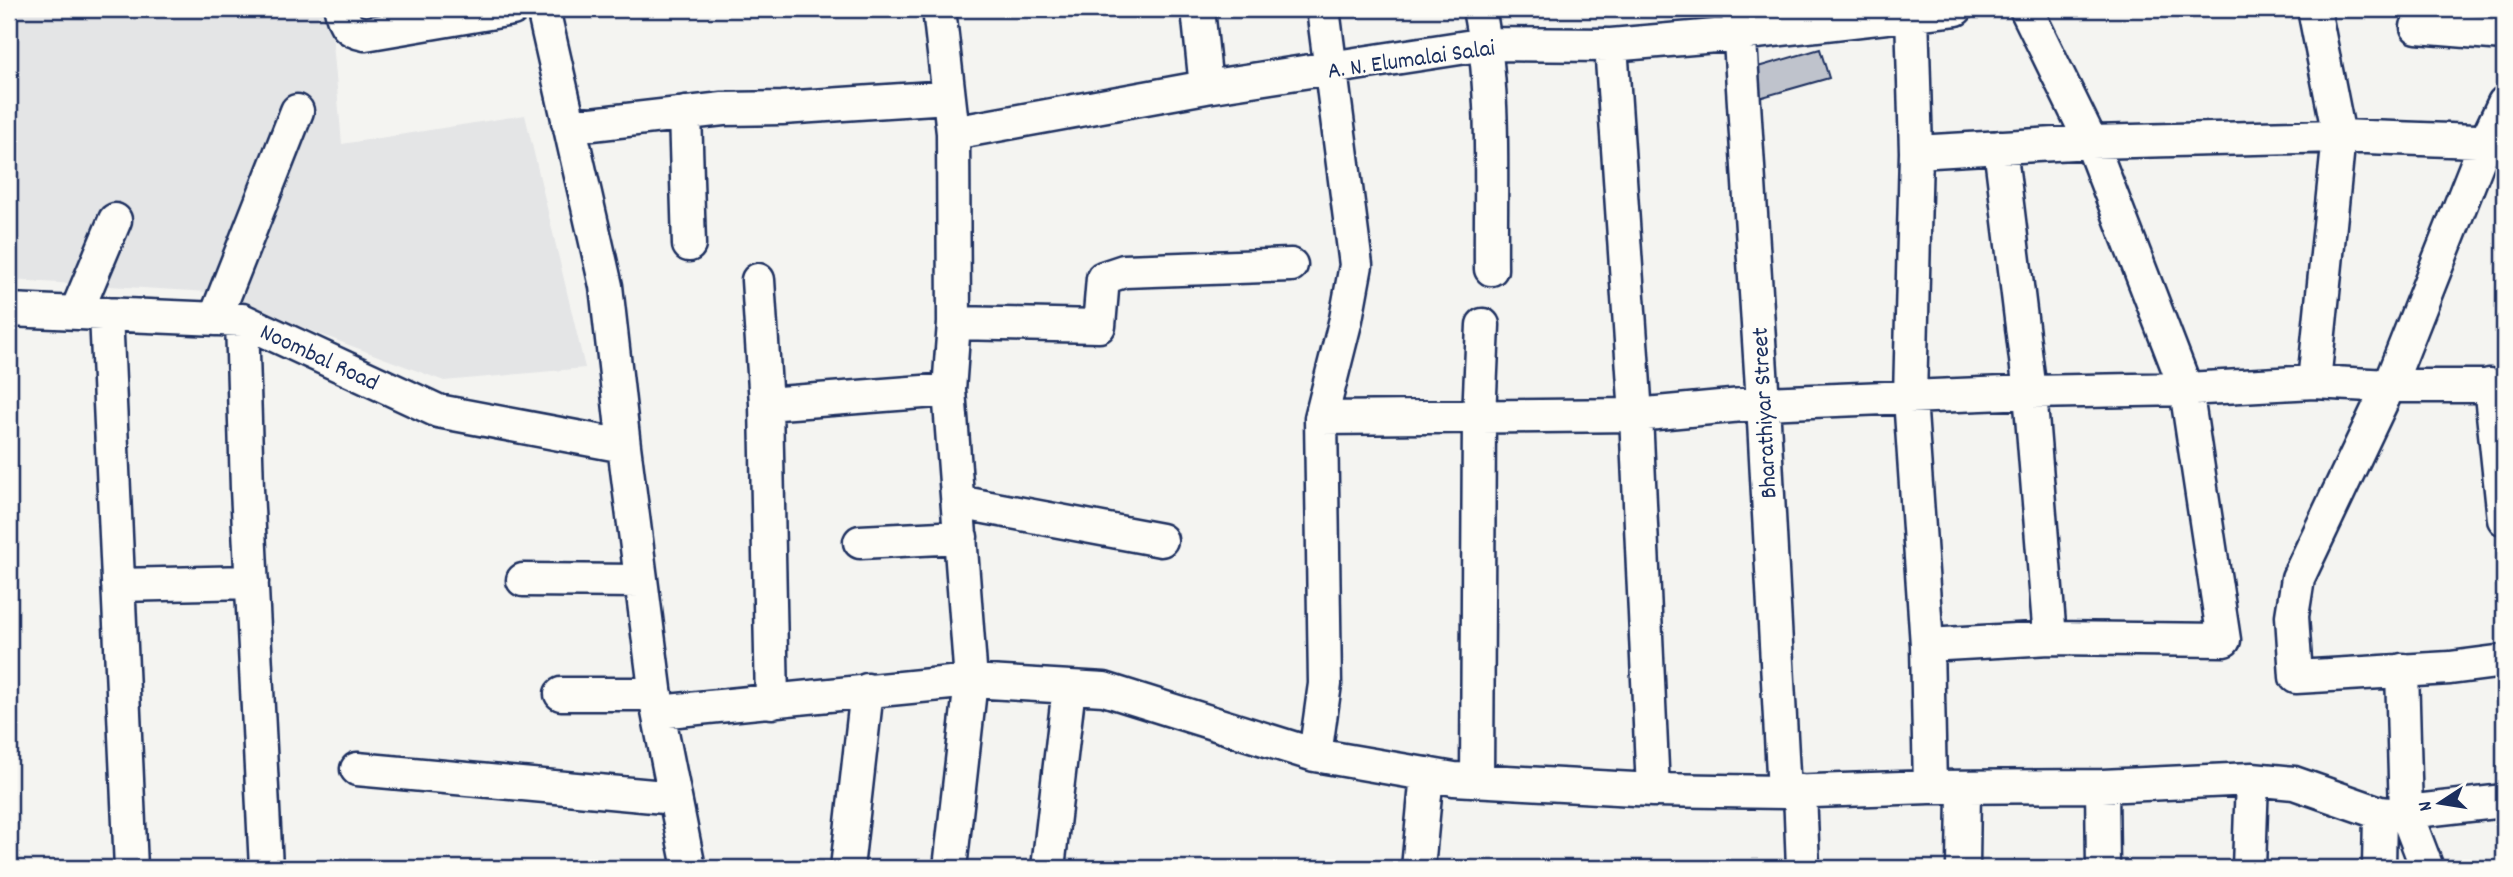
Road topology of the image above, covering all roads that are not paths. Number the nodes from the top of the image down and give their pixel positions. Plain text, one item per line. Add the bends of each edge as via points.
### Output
1 (341, 9) edge
2 (512, 9) edge
3 (543, 9) edge
4 (939, 9) edge
5 (1198, 9) edge
6 (1323, 9) edge
7 (1479, 9) edge
8 (1956, 9) edge
9 (2026, 9) edge
10 (2314, 9) edge
11 (1912, 13) junction
12 (451, 14) edge
13 (1739, 21) edge
14 (2417, 27) dead end
15 (2504, 34) edge
16 (1486, 44) junction
17 (1611, 45) junction
18 (1330, 69) junction
19 (1206, 87) junction
20 (948, 96) junction
21 (2504, 103) edge
22 (297, 111) dead end
23 (685, 113) junction
24 (568, 122) junction
25 (953, 133) junction
26 (2339, 136) junction
27 (2495, 141) edge
28 (2091, 142) junction
29 (2000, 147) junction
30 (1916, 152) junction
31 (116, 220) dead end
32 (689, 245) dead end
33 (1291, 265) dead end
34 (1491, 269) dead end
35 (758, 280) dead end
36 (9, 310) edge
37 (91, 314) junction
38 (229, 319) junction
39 (954, 323) junction
40 (1483, 325) dead end
41 (2314, 382) junction
42 (2389, 386) junction
43 (2497, 386) edge
44 (2186, 389) junction
45 (950, 390) junction
46 (2030, 392) junction
47 (1910, 398) junction
48 (1763, 403) junction
49 (766, 404) junction
50 (1636, 415) junction
51 (1479, 417) junction
52 (1321, 418) junction
53 (624, 446) junction
54 (958, 502) junction
55 (2504, 519) edge
56 (961, 537) junction
57 (1161, 540) dead end
58 (860, 542) dead end
59 (523, 580) dead end
60 (641, 581) junction
61 (252, 582) junction
62 (118, 585) junction
63 (2050, 638) junction
64 (1927, 645) junction
65 (2504, 661) edge
66 (2403, 670) junction
67 (971, 681) junction
68 (1069, 687) junction
69 (867, 690) junction
70 (561, 694) dead end
71 (772, 702) junction
72 (657, 703) junction
73 (1315, 755) junction
74 (357, 769) dead end
75 (1427, 774) junction
76 (2252, 779) junction
77 (1477, 780) junction
78 (2102, 786) junction
79 (1930, 787) junction
80 (1964, 787) junction
81 (1653, 790) junction
82 (1792, 792) junction
83 (675, 798) junction
84 (2504, 801) edge
85 (2393, 813) junction
86 (131, 868) edge
87 (265, 868) edge
88 (689, 868) edge
89 (847, 868) edge
90 (950, 868) edge
91 (1048, 868) edge
92 (1418, 868) edge
93 (1803, 868) edge
94 (1963, 868) edge
95 (2103, 868) edge
96 (2249, 868) edge
97 (2379, 868) edge
98 (2427, 868) edge

1 - 12 street via 344,24 365,34
2 - 12 street
3 - 24 street
4 - 20 street
5 - 19 street
6 - 18 street
7 - 16 street
8 - 11 street, A. N. Elumalai Salai
9 - 28 street
10 - 26 street
11 - 13 street, A. N. Elumalai Salai
11 - 30 street
13 - 17 street, A. N. Elumalai Salai
13 - 48 street, Bharathiyar Street
14 - 15 street
16 - 17 street, A. N. Elumalai Salai
16 - 18 street, A. N. Elumalai Salai
16 - 34 street
17 - 50 street
18 - 19 street, A. N. Elumalai Salai
18 - 52 street via 1356,265
19 - 25 street, A. N. Elumalai Salai
20 - 23 street
20 - 25 street
21 - 27 street
22 - 38 street
23 - 24 street via 592,124
23 - 32 street
24 - 53 street via 607,286
25 - 39 street
26 - 27 street
26 - 28 street
26 - 41 street
27 - 42 street
28 - 29 street
28 - 44 street
29 - 30 street
29 - 46 street
30 - 47 street
31 - 37 street
33 - 39 street via 1124,271 1103,278 1099,326
35 - 49 street
36 - 37 street, Noombal Road
37 - 38 street, Noombal Road
37 - 62 street
38 - 53 street, Noombal Road via 438,411
38 - 61 street
39 - 45 street
40 - 51 street
41 - 42 street
41 - 44 street
42 - 43 street
42 - 66 street via 2298,578 2292,616 2296,677
43 - 55 street
44 - 46 street
44 - 63 street via 2224,640
45 - 49 street
45 - 54 street
46 - 47 street
46 - 63 street
47 - 48 street
47 - 64 street
48 - 50 street
48 - 82 street, Bharathiyar Street
49 - 71 street
50 - 51 street
50 - 81 street
51 - 52 street
51 - 77 street
52 - 73 street via 1325,684
53 - 60 street
54 - 56 street
54 - 57 street
56 - 58 street
56 - 67 street
59 - 60 street
60 - 72 street
61 - 62 street
61 - 87 street
62 - 86 street
63 - 64 street
64 - 79 street
65 - 66 street
66 - 85 street
67 - 68 street
67 - 69 street
67 - 90 street
68 - 73 street via 1104,689
68 - 91 street
69 - 71 street
69 - 89 street
70 - 72 street
71 - 72 street
72 - 83 street
73 - 75 street
74 - 83 street
75 - 77 street
75 - 92 street
76 - 78 street
76 - 85 street via 2294,783
76 - 96 street
77 - 81 street
78 - 80 street
78 - 95 street
79 - 80 street
79 - 82 street
80 - 94 street
81 - 82 street
82 - 93 street, Bharathiyar Street
83 - 88 street
84 - 85 street
85 - 97 street
85 - 98 street

